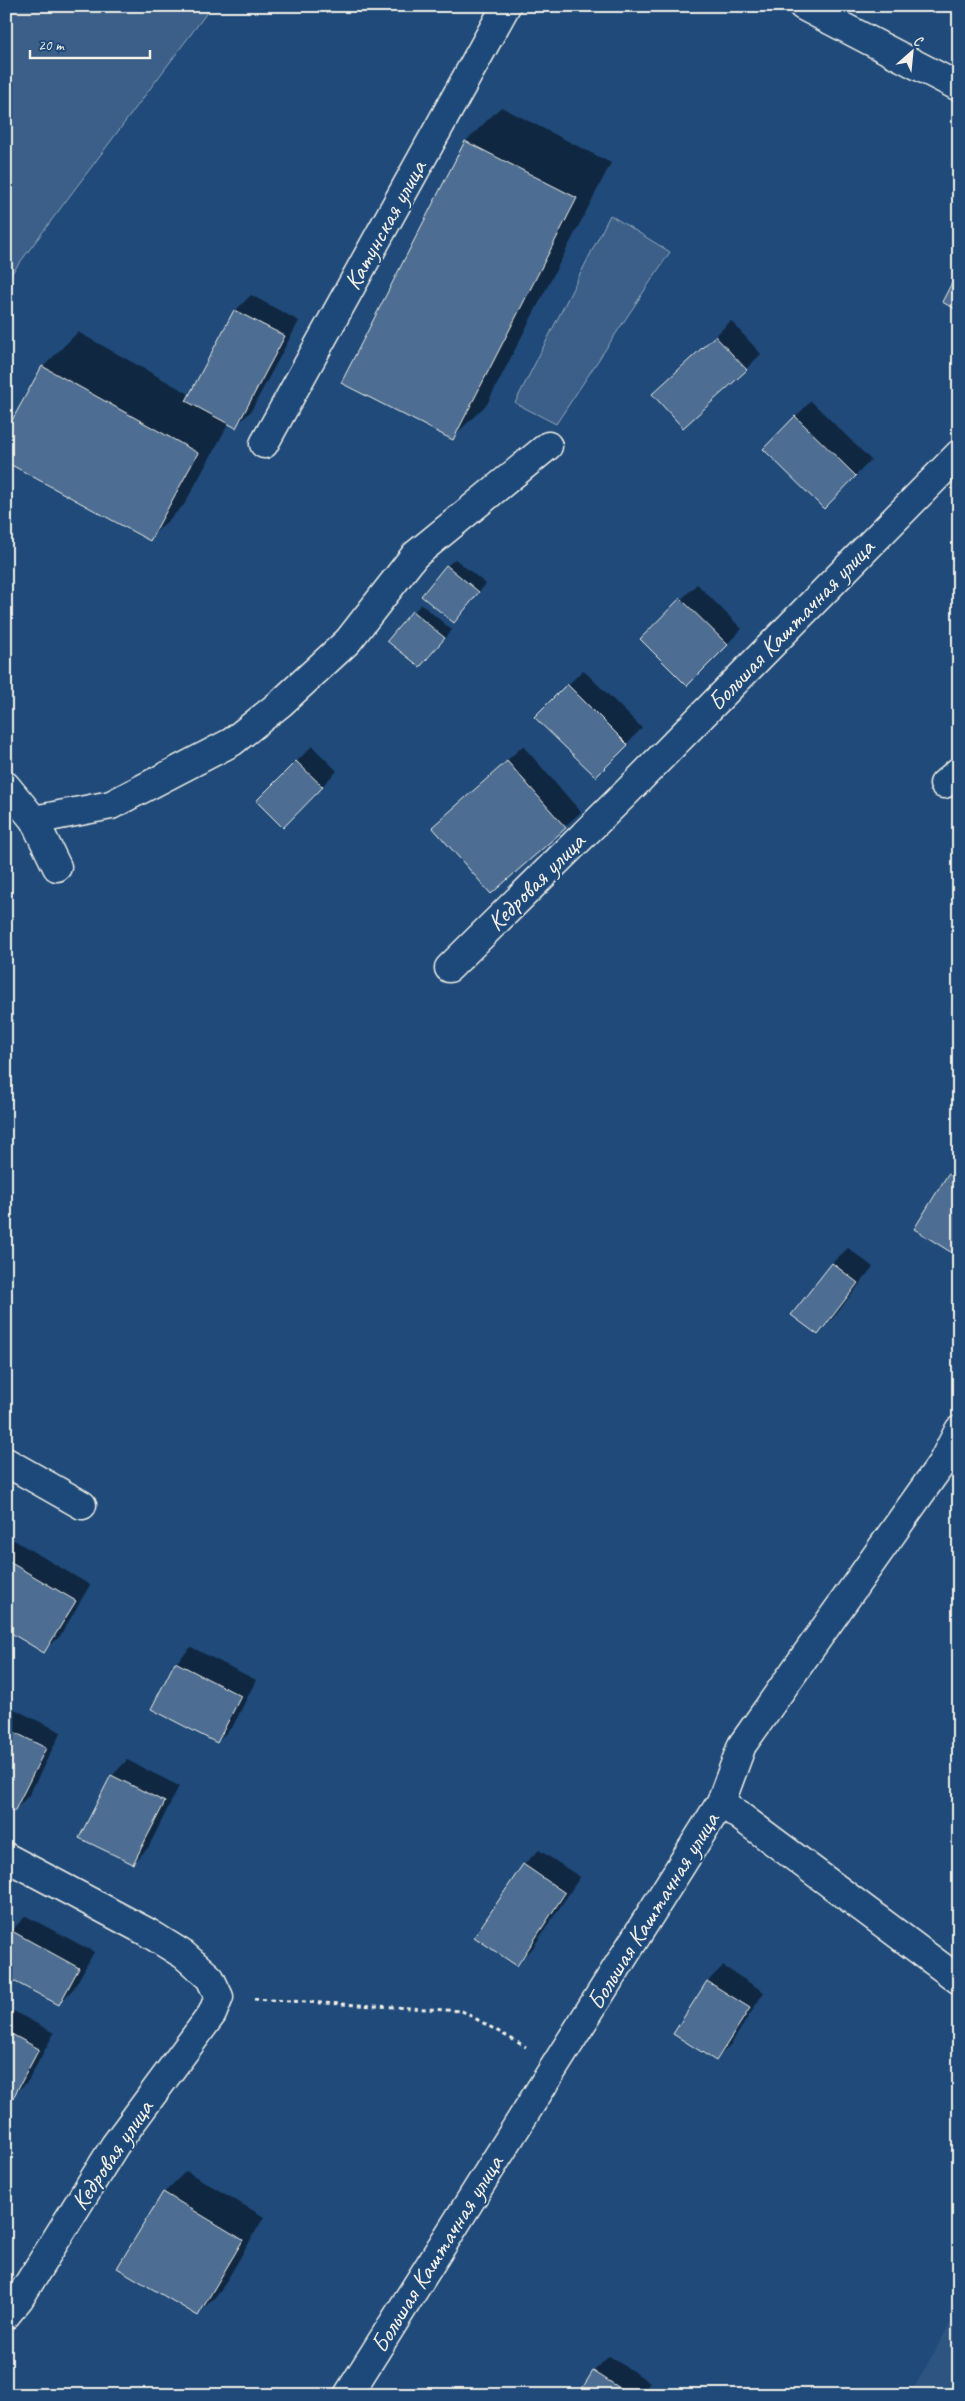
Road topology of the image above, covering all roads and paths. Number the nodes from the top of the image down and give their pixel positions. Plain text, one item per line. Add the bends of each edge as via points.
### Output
1 (506, 6) edge
2 (803, 6) edge
3 (959, 87) edge
4 (264, 444) dead end
5 (548, 446) dead end
6 (959, 454) edge
7 (6, 786) edge
8 (624, 795) joint
9 (34, 820) junction
10 (57, 867) dead end
11 (449, 968) dead end
12 (959, 1430) edge
13 (6, 1462) edge
14 (82, 1505) dead end
15 (721, 1802) junction
16 (6, 1857) edge
17 (959, 1980) edge
18 (219, 1997) junction
19 (556, 2065) junction
20 (6, 2315) edge
21 (348, 2395) edge

1 - 4 street, Катунская улица
2 - 3 street
5 - 9 street via 415,555 348,641 281,703 232,742 111,805
6 - 8 street, Большая Каштачная улица
7 - 9 street
8 - 11 street, Кедровая улица
9 - 10 street
12 - 15 street, Большая Каштачная улица via 942,1463 742,1746
13 - 14 street
15 - 17 street
15 - 19 street, Большая Каштачная улица
16 - 18 street via 184,1955 210,1978
18 - 19 path via 462,2011
18 - 20 street, Кедровая улица via 212,2014 115,2145
19 - 21 street, Большая Каштачная улица

